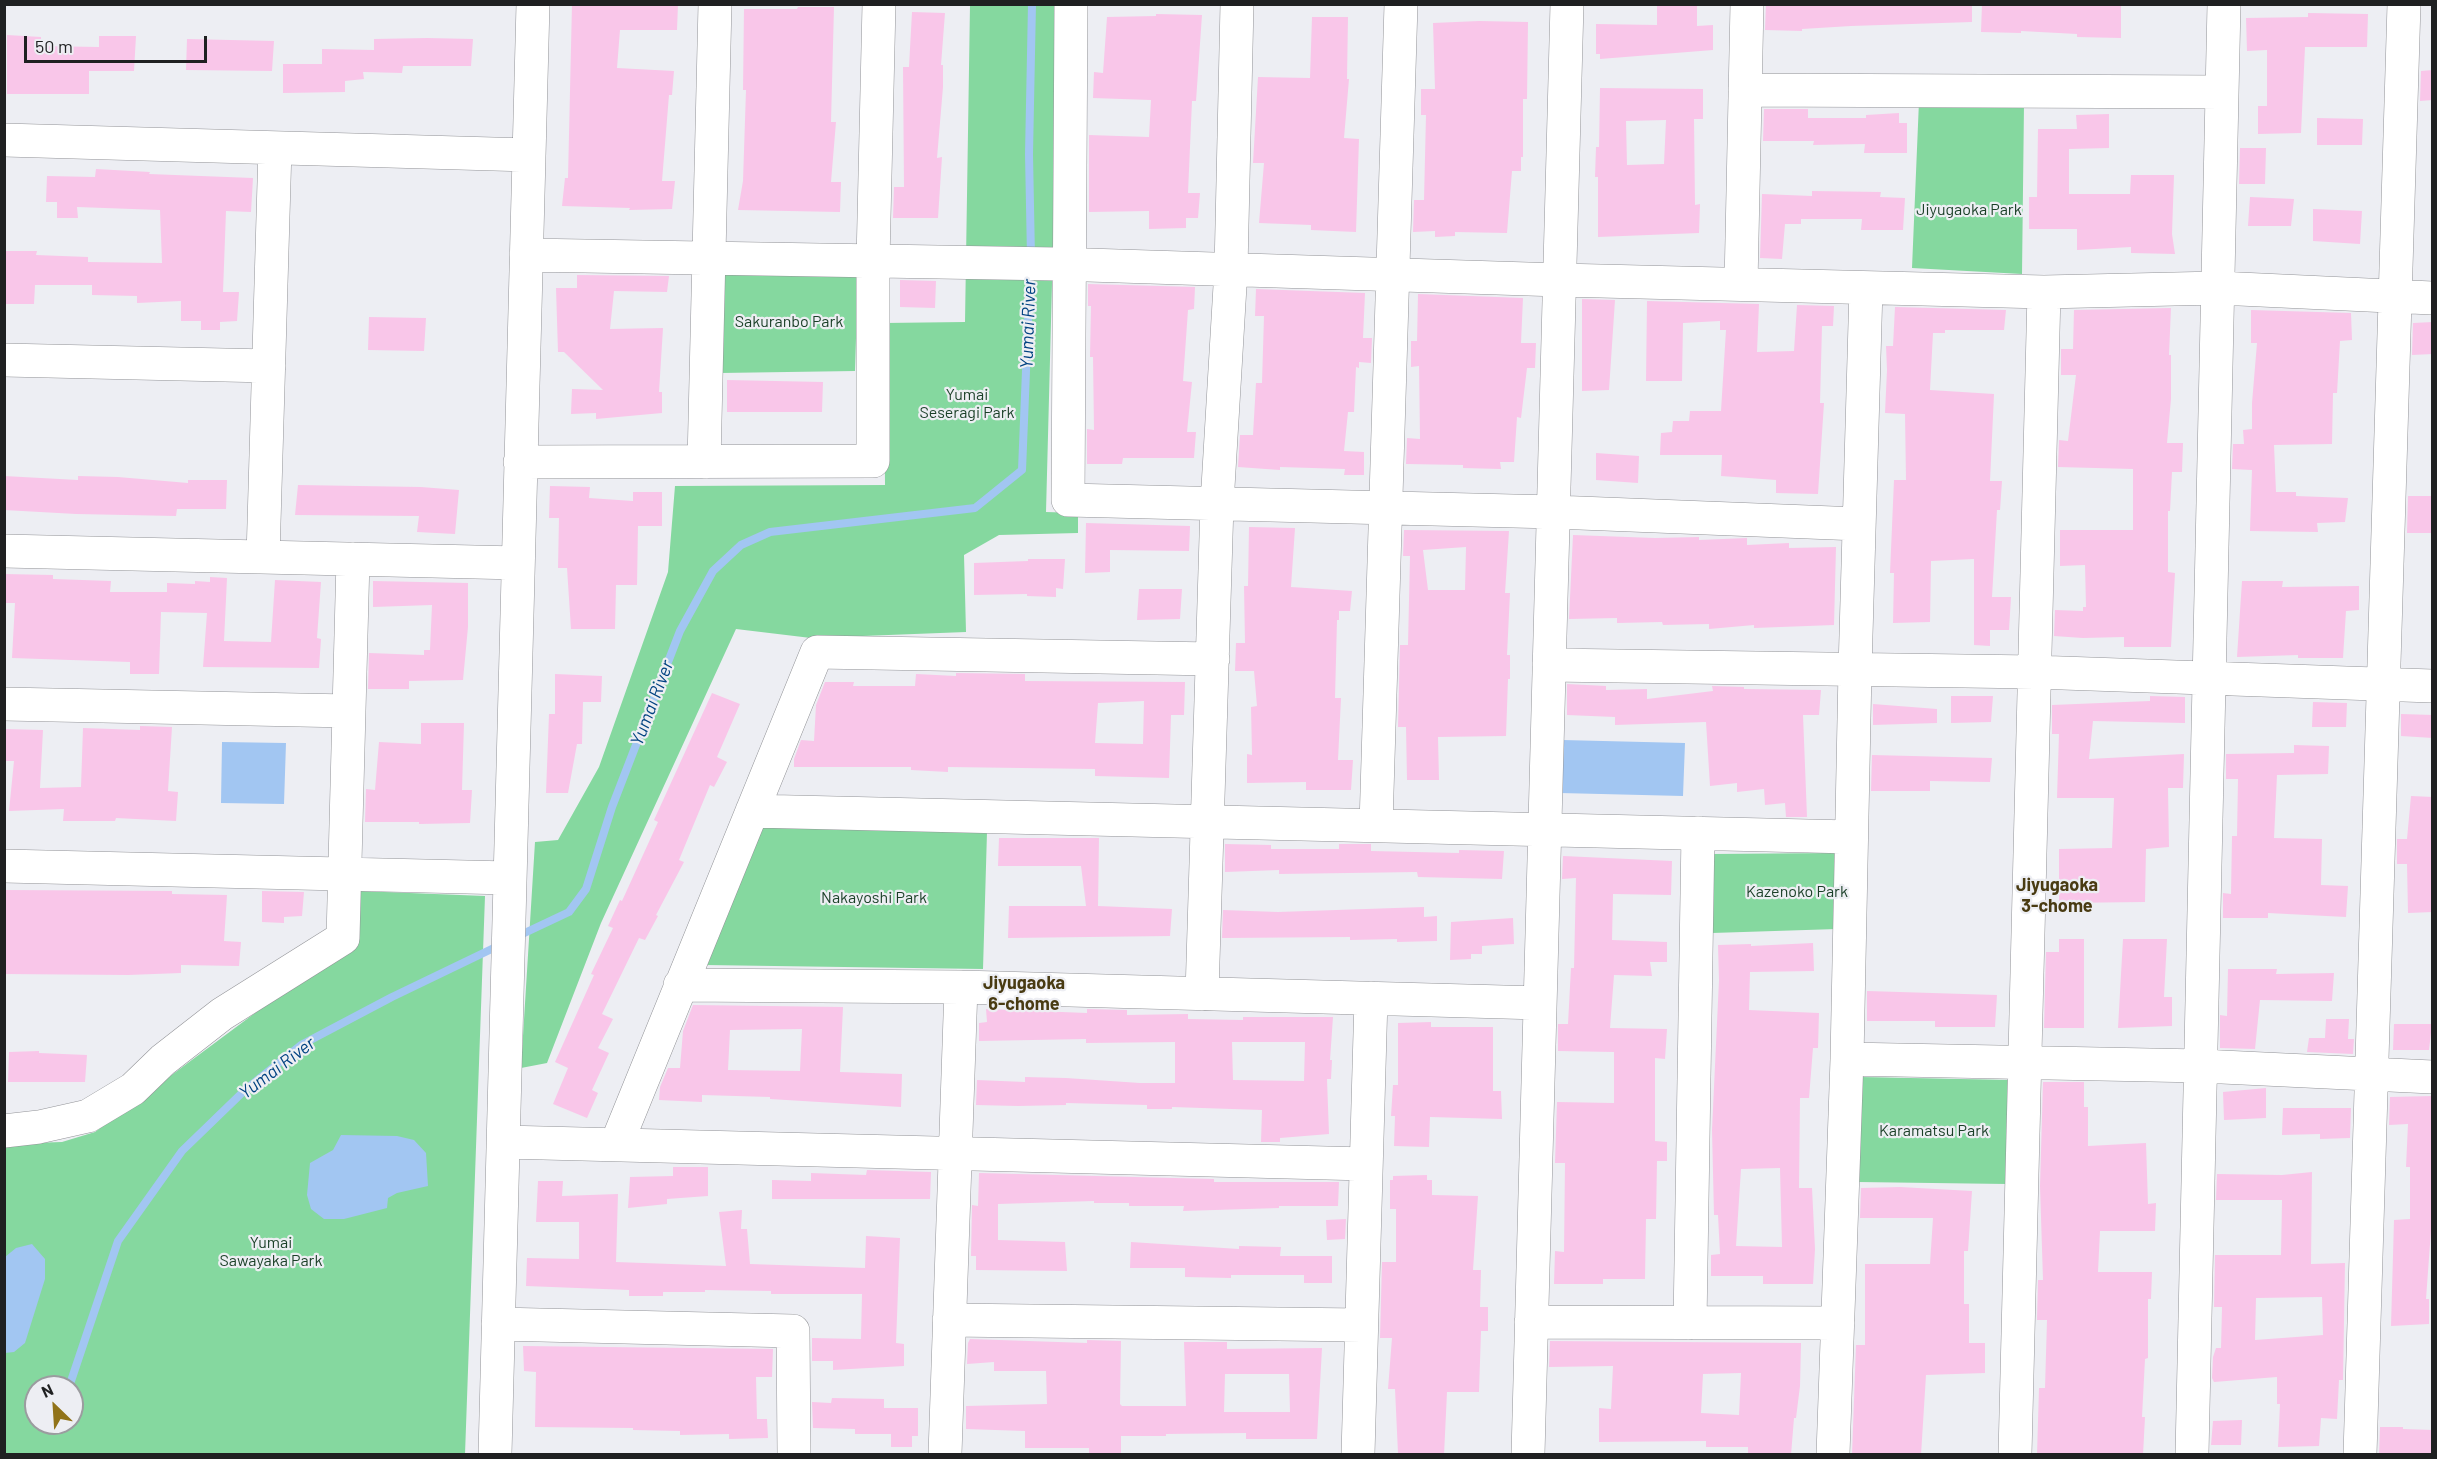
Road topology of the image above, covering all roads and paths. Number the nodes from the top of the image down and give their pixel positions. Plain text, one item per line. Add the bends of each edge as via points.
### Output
1 (533, 4) edge
2 (715, 4) edge
3 (879, 4) edge
4 (1071, 4) edge
5 (1237, 4) edge
6 (1401, 4) edge
7 (1568, 4) edge
8 (1747, 4) edge
9 (2224, 4) edge
10 (2404, 4) edge
11 (1745, 90) junction
12 (2222, 92) junction
13 (4, 140) edge
14 (275, 148) junction
15 (529, 155) junction
16 (526, 255) junction
17 (709, 258) junction
18 (873, 261) junction
19 (1063, 264) junction
20 (1231, 269) junction
21 (1394, 274) junction
22 (1560, 280) junction
23 (1741, 284) junction
24 (1866, 288) junction
25 (2218, 288) junction
26 (2044, 292) junction
27 (2396, 297) junction
28 (2433, 298) edge
29 (4, 360) edge
30 (269, 366) junction
31 (520, 462) junction
32 (704, 462) junction
33 (1217, 504) junction
34 (1387, 508) junction
35 (1554, 512) junction
36 (1859, 524) junction
37 (4, 551) edge
38 (263, 557) junction
39 (353, 559) junction
40 (518, 563) junction
41 (1213, 659) junction
42 (1549, 665) junction
43 (1855, 670) junction
44 (2034, 672) junction
45 (2209, 679) junction
46 (2384, 685) junction
47 (2433, 686) edge
48 (4, 704) edge
49 (350, 711) junction
50 (752, 811) junction
51 (1208, 821) junction
52 (1376, 825) junction
53 (1545, 829) junction
54 (1698, 833) junction
55 (1851, 837) junction
56 (4, 866) edge
57 (346, 874) junction
58 (509, 890) junction
59 (680, 985) junction
60 (961, 987) junction
61 (1202, 994) junction
62 (1371, 998) junction
63 (1540, 1003) junction
64 (1847, 1059) junction
65 (2024, 1062) junction
66 (2201, 1066) junction
67 (2372, 1076) junction
68 (2433, 1077) edge
69 (4, 1131) edge
70 (504, 1142) junction
71 (616, 1145) junction
72 (955, 1153) junction
73 (1366, 1164) junction
74 (949, 1320) junction
75 (1531, 1322) junction
76 (1690, 1323) junction
77 (1838, 1323) junction
78 (498, 1324) junction
79 (1361, 1325) junction
80 (495, 1455) edge
81 (794, 1455) edge
82 (945, 1455) edge
83 (1358, 1455) edge
84 (1528, 1455) edge
85 (1833, 1455) edge
86 (2015, 1455) edge
87 (2192, 1455) edge
88 (2360, 1455) edge

1 - 15 street
2 - 17 street
3 - 18 street
4 - 19 street
5 - 20 street
6 - 21 street
7 - 22 street
8 - 11 street
9 - 12 street
10 - 27 street
11 - 12 street
11 - 23 street
12 - 25 street
13 - 14 street
14 - 15 street
14 - 30 street
15 - 16 street
16 - 17 street
16 - 31 street
17 - 18 street
17 - 32 street
18 - 19 street
18 - 32 street via 873,461
19 - 20 street
19 - 33 street via 1068,501
20 - 21 street
20 - 33 street
21 - 22 street
21 - 34 street
22 - 23 street
22 - 35 street
23 - 24 street
24 - 26 street
24 - 36 street
25 - 26 street
25 - 27 street
25 - 45 street
26 - 44 street
27 - 28 street
27 - 46 street
29 - 30 street
30 - 38 street
31 - 32 street
31 - 40 street
33 - 34 street
33 - 41 street
34 - 35 street
34 - 52 street
35 - 36 street
35 - 42 street
36 - 43 street
37 - 38 street
38 - 39 street
39 - 40 street
39 - 49 street
40 - 58 street
41 - 50 street via 817,652
41 - 51 street
42 - 43 street
42 - 53 street
43 - 44 street
43 - 55 street
44 - 45 street
44 - 65 street
45 - 46 street
45 - 66 street
46 - 47 street
46 - 67 street
48 - 49 street
49 - 57 street
50 - 51 street
50 - 59 street
51 - 52 street
51 - 61 street
52 - 53 street
53 - 54 street
53 - 63 street
54 - 55 street
54 - 76 street
55 - 64 street
56 - 57 street
57 - 58 street
57 - 69 street via 343,938 222,1014 133,1089 88,1116
58 - 70 street
59 - 60 street
59 - 71 street
60 - 61 street
60 - 72 street
61 - 62 street
62 - 63 street
62 - 73 street
63 - 75 street
64 - 65 street
64 - 77 street
65 - 66 street
65 - 86 street
66 - 67 street
66 - 87 street
67 - 68 street
67 - 88 street
70 - 71 street
70 - 78 street
71 - 72 street
72 - 73 street
72 - 74 street
73 - 79 street
74 - 79 street
74 - 82 street
75 - 76 street
75 - 84 street
76 - 77 street
77 - 85 street
78 - 80 street
78 - 81 street via 793,1331
79 - 83 street

